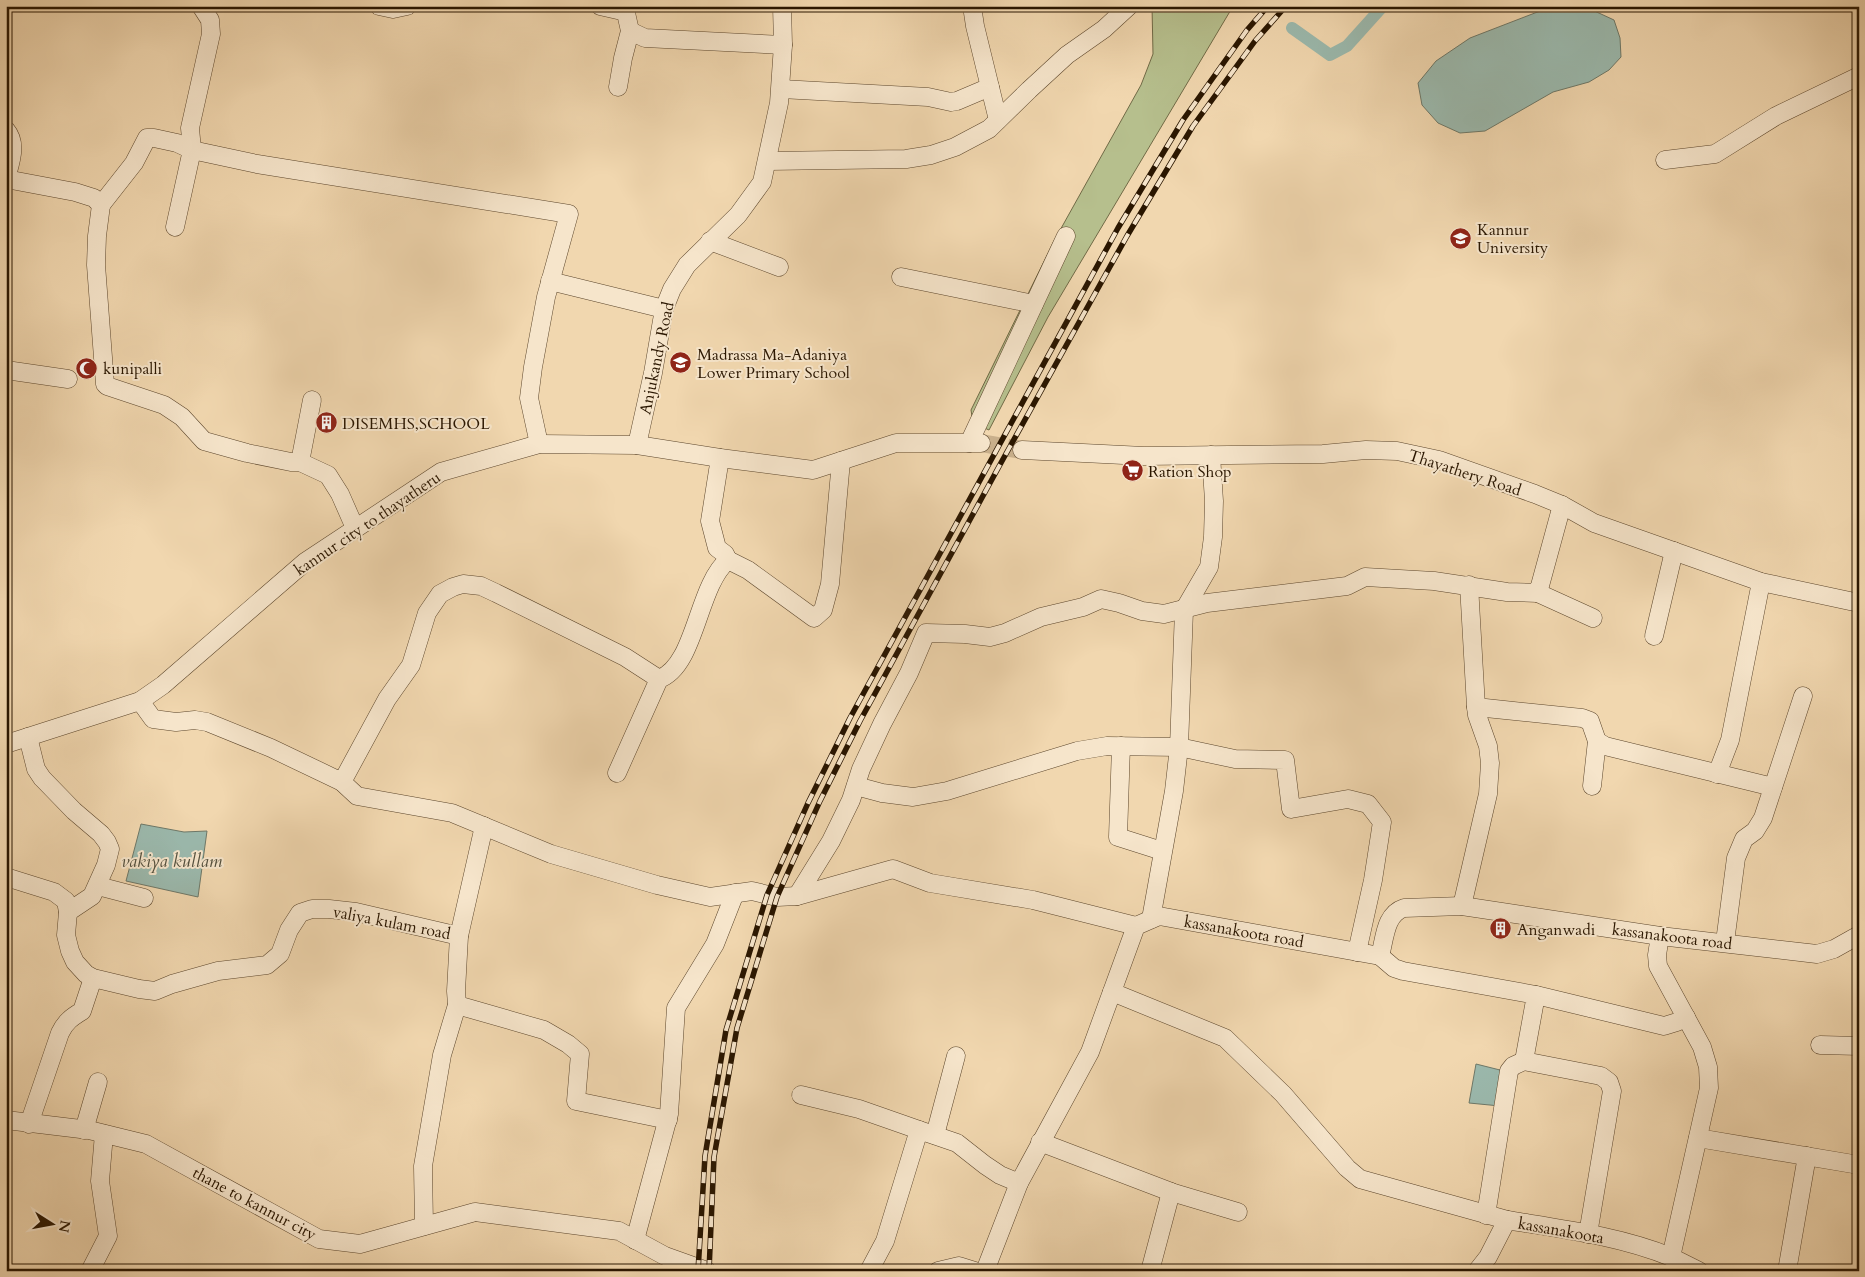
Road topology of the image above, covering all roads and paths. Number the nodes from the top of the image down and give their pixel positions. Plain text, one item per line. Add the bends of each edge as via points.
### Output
1 (201, 6) edge
2 (379, 6) edge
3 (407, 6) edge
4 (600, 6) edge
5 (782, 6) edge
6 (972, 6) edge
7 (1129, 6) edge
8 (630, 31) junction
9 (783, 45) junction
10 (1859, 76) edge
11 (990, 87) junction
12 (618, 88) dead end
13 (780, 89) junction
14 (998, 120) junction
15 (6, 130) edge
16 (192, 150) junction
17 (1665, 160) dead end
18 (768, 161) junction
19 (6, 179) edge
20 (101, 205) junction
21 (175, 227) dead end
22 (1066, 236) dead end
23 (710, 241) junction
24 (779, 267) dead end
25 (901, 277) dead end
26 (550, 281) junction
27 (1034, 304) junction
28 (664, 309) junction
29 (6, 370) edge
30 (68, 379) dead end
31 (312, 400) dead end
32 (539, 444) junction
33 (638, 445) junction
34 (1022, 450) tunnel mouth
35 (1211, 455) junction
36 (720, 458) junction
37 (841, 461) junction
38 (300, 462) junction
39 (1562, 505) junction
40 (355, 528) junction
41 (1674, 551) junction
42 (728, 560) junction
43 (1761, 582) junction
44 (1469, 585) junction
45 (1538, 593) junction
46 (1859, 603) edge
47 (1184, 610) junction
48 (1593, 618) dead end
49 (1654, 636) dead end
50 (659, 678) junction
51 (1803, 696) dead end
52 (140, 702) junction
53 (1476, 707) junction
54 (28, 737) junction
55 (1597, 741) junction
56 (6, 744) edge
57 (1121, 746) junction
58 (1179, 747) junction
59 (617, 773) dead end
60 (1717, 774) junction
61 (342, 782) junction
62 (856, 786) junction
63 (1592, 786) dead end
64 (1773, 787) junction
65 (484, 826) junction
66 (1162, 851) junction
67 (6, 877) edge
68 (98, 886) junction
69 (735, 893) junction
70 (798, 896) junction
71 (144, 898) dead end
72 (1462, 906) junction
73 (68, 912) junction
74 (1144, 923) junction
75 (1859, 935) edge
76 (459, 936) junction
77 (1660, 936) junction
78 (1724, 942) junction
79 (1357, 952) junction
80 (1380, 956) junction
81 (93, 978) junction
82 (1112, 992) junction
83 (1536, 995) junction
84 (457, 1005) junction
85 (1686, 1017) junction
86 (1820, 1045) dead end
87 (1859, 1046) edge
88 (956, 1056) dead end
89 (1524, 1061) junction
90 (98, 1082) dead end
91 (802, 1095) dead end
92 (6, 1120) edge
93 (668, 1120) junction
94 (29, 1124) junction
95 (84, 1130) junction
96 (927, 1133) junction
97 (104, 1134) junction
98 (1698, 1138) junction
99 (1040, 1142) junction
100 (1807, 1156) junction
101 (1859, 1165) edge
102 (1019, 1182) junction
103 (1172, 1192) junction
104 (1238, 1212) dead end
105 (1486, 1215) junction
106 (1507, 1220) junction
107 (424, 1226) junction
108 (1588, 1234) junction
109 (635, 1240) junction
110 (1671, 1257) junction
111 (667, 1264) edge
112 (90, 1271) edge
113 (707, 1271) edge
114 (869, 1271) edge
115 (938, 1271) edge
116 (975, 1271) edge
117 (985, 1271) edge
118 (1150, 1271) edge
119 (1477, 1271) edge
120 (1699, 1271) edge
121 (1787, 1271) edge

1 - 16 street via 210,20 211,34 190,128
2 - 3 street via 393,9
4 - 8 street via 626,13
5 - 9 street, Anjukandy Road
6 - 11 street
7 - 14 street via 1067,56
8 - 9 street via 645,38
8 - 12 street
9 - 13 street, Anjukandy Road
10 - 17 street via 1776,116 1715,154
11 - 13 street via 968,98 950,102 928,97
11 - 14 street
13 - 18 street, Anjukandy Road
14 - 18 street via 988,130 931,155 906,159
15 - 19 street via 11,135 13,147
16 - 20 street via 177,143 147,138 134,163
16 - 21 street
16 - 26 street via 257,164 569,214
18 - 23 street, Anjukandy Road via 762,182 738,215
19 - 20 street via 75,192 94,198
20 - 38 street via 96,265 105,384 164,405 182,417 204,441 247,454
22 - 27 street
23 - 24 street
23 - 28 street, Anjukandy Road via 687,265
25 - 27 street
26 - 28 street
26 - 32 street via 529,398
27 - 37 street, kannur city to thayatheru via 975,442 896,443
28 - 33 street, Anjukandy Road
29 - 30 street
31 - 38 street
32 - 33 street, kannur city to thayatheru
32 - 40 street, kannur city to thayatheru via 441,472
33 - 36 street, kannur city to thayatheru
34 - 35 street, Thayathery Road via 1144,456
35 - 39 street, Thayathery Road via 1397,451 1440,460
35 - 47 street via 1214,536 1209,567
36 - 37 street, kannur city to thayatheru via 813,470
36 - 42 street via 710,521 717,548
37 - 42 street via 830,584 819,614 814,618 748,570
38 - 40 street via 328,475
39 - 41 street, Thayathery Road via 1594,523
39 - 45 street
40 - 52 street, kannur city to thayatheru via 305,562
41 - 43 street, Thayathery Road
41 - 49 street
42 - 50 street via 722,564 709,589 677,666 668,676
43 - 46 street, Thayathery Road
43 - 60 street via 1730,740
44 - 45 street via 1507,592
44 - 47 street via 1366,577 1347,586 1206,603
44 - 53 street
45 - 48 street
47 - 58 street
47 - 62 street via 1164,614 1101,600 990,636 926,633 869,751
50 - 59 street
50 - 61 street via 625,657 481,586 463,584 440,594 427,612 411,665 387,699
51 - 64 street
52 - 54 street, kannur city to thayatheru
52 - 61 street, kassanakoota road via 153,718 207,722
53 - 55 street via 1582,718 1590,721
53 - 72 street via 1488,746 1488,794
54 - 56 street, kannur city to thayatheru
54 - 68 street via 36,769 42,778 107,842 110,849
55 - 60 street via 1605,746
55 - 63 street
57 - 58 street
57 - 62 street via 1077,751 913,797
57 - 66 street via 1118,837
58 - 66 street
58 - 79 street via 1235,759 1285,760 1291,809 1348,799 1368,804 1382,822
60 - 64 street
61 - 65 street, kassanakoota road via 356,796 452,813
62 - 70 street via 831,841
64 - 78 street via 1763,818 1755,832 1744,839 1736,858
65 - 69 street, kassanakoota road via 551,854 657,885 710,897
65 - 76 street
66 - 74 street
67 - 73 street via 54,892 66,901
68 - 71 street
68 - 73 street via 92,896
69 - 70 street, kassanakoota road via 752,891 777,897
69 - 93 street via 715,944 676,1008
70 - 74 street, kassanakoota road via 893,869 930,883
72 - 77 street, kassanakoota road
72 - 80 street, kassanakoota road via 1396,911 1390,919
73 - 81 street via 66,935 70,951 75,962
74 - 79 street, kassanakoota road via 1159,916
74 - 82 street
75 - 78 street, kassanakoota road via 1817,954
76 - 81 street, valiya kulam road via 356,912 312,909 300,913 280,954 268,965 218,971 155,991
76 - 84 street
77 - 78 street, kassanakoota road
77 - 85 street via 1658,966
79 - 80 street, kassanakoota road
80 - 83 street via 1403,971
81 - 94 street via 82,1011 71,1018 60,1033
82 - 99 street via 1090,1052
82 - 105 street via 1225,1038 1283,1094 1360,1179
83 - 85 street via 1664,1026
83 - 89 street
84 - 93 street via 544,1030 568,1044 580,1054 576,1101
84 - 107 street via 442,1055 423,1166
85 - 98 street via 1702,1047 1708,1067 1709,1088
86 - 87 street
88 - 96 street
89 - 105 street via 1509,1071
89 - 108 street via 1601,1076 1609,1082 1612,1091
90 - 95 street
91 - 96 street via 860,1109
92 - 94 street, thane to kannur city
93 - 109 street
94 - 95 street, thane to kannur city
95 - 97 street, thane to kannur city
96 - 102 street via 957,1142 1000,1175
96 - 114 street via 885,1242
97 - 107 street, thane to kannur city via 146,1144 319,1239 360,1244
97 - 112 street via 100,1181 108,1236
98 - 100 street
98 - 110 street
99 - 102 street
99 - 103 street
100 - 101 street
100 - 121 street
102 - 117 street
103 - 104 street
103 - 118 street
105 - 106 street
106 - 108 street, kassanakoota
106 - 119 street, kassanakoota
107 - 109 street, thane to kannur city via 475,1212 619,1232
108 - 110 street, kassanakoota
109 - 111 street, thane to kannur city
110 - 120 street, kassanakoota
111 - 113 street, thane to kannur city
115 - 116 street via 959,1266

